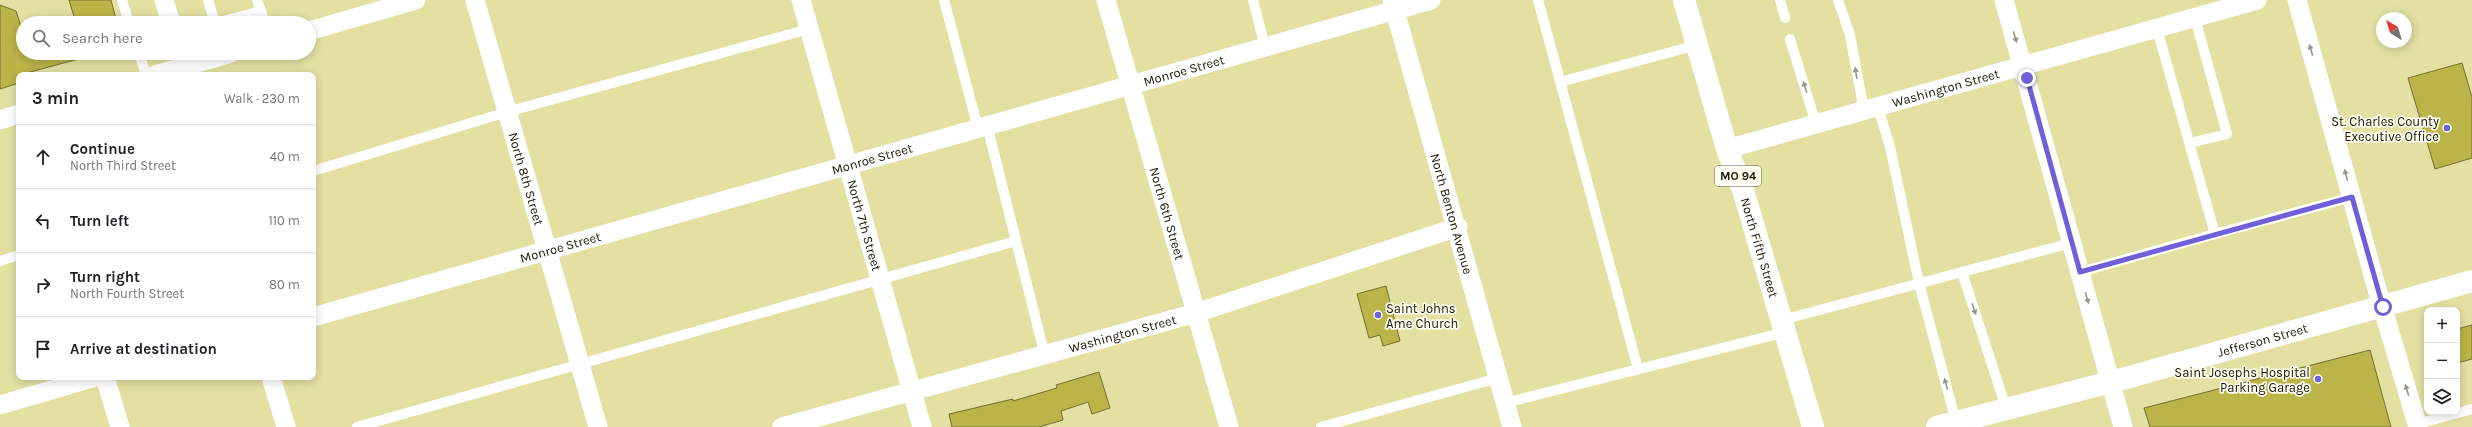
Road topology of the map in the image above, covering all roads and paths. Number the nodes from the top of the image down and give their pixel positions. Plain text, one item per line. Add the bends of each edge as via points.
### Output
1 (122, 0) edge
2 (164, 0) edge
3 (208, 0) edge
4 (258, 0) edge
5 (416, 0) edge
6 (476, 0) edge
7 (801, 0) edge
8 (944, 0) edge
9 (1106, 0) edge
10 (1253, 0) edge
11 (1431, 0) edge
12 (1538, 0) edge
13 (1684, 0) edge
14 (1780, 0) edge
15 (1838, 0) edge
16 (2004, 0) edge
17 (2258, 0) edge
18 (2297, 0) edge
19 (1394, 5) edge
20 (261, 11) junction
21 (127, 16) edge
22 (169, 16) edge
23 (213, 16) edge
24 (242, 16) edge
25 (263, 16) edge
26 (1785, 18) dead end
27 (2195, 18) junction
28 (2157, 28) junction
29 (316, 29) edge
30 (809, 29) junction
31 (1790, 39) dead end
32 (1697, 46) junction
33 (1265, 47) junction
34 (141, 60) edge
35 (203, 60) edge
36 (183, 65) edge
37 (2024, 67) junction
38 (145, 72) edge
39 (164, 72) edge
40 (1560, 82) junction
41 (1130, 85) junction
42 (1871, 109) junction
43 (507, 112) junction
44 (16, 115) edge
45 (0, 120) edge
46 (1816, 124) junction
47 (983, 126) junction
48 (2190, 143) junction
49 (1727, 149) junction
50 (848, 164) junction
51 (316, 170) edge
52 (2352, 197) junction
53 (1458, 227) junction
54 (2215, 234) junction
55 (1016, 241) junction
56 (2071, 243) junction
57 (545, 249) junction
58 (16, 256) edge
59 (0, 261) edge
60 (1962, 272) junction
61 (2080, 272) junction
62 (880, 280) junction
63 (2472, 281) edge
64 (1919, 283) junction
65 (2383, 307) junction
66 (1196, 313) junction
67 (316, 315) edge
68 (1784, 326) junction
69 (1045, 356) junction
70 (579, 363) junction
71 (1638, 369) junction
72 (1498, 378) junction
73 (86, 380) edge
74 (106, 380) edge
75 (272, 380) edge
76 (2111, 382) junction
77 (912, 393) junction
78 (1505, 403) junction
79 (0, 405) edge
80 (2006, 408) junction
81 (2472, 410) edge
82 (1946, 424) edge
83 (2418, 426) edge
84 (120, 427) edge
85 (286, 427) edge
86 (357, 427) edge
87 (598, 427) edge
88 (782, 427) edge
89 (922, 427) edge
90 (1229, 427) edge
91 (1321, 427) edge
92 (1512, 427) edge
93 (1813, 427) edge
94 (2123, 427) edge

1 - 21 lane
2 - 22 street
3 - 23 lane
4 - 20 lane
5 - 29 street
6 - 43 street, North 8th Street
7 - 30 street, North 7th Street
8 - 47 lane
9 - 41 street, North 6th Street
10 - 33 lane
11 - 19 street, Monroe Street
12 - 40 lane
13 - 32 street, North Fifth Street / MO 94
14 - 26 lane
42 -> 15 lane
16 -> 37 street
17 - 27 street, Washington Street
52 -> 18 street
19 - 33 street, Monroe Street
19 - 53 street, North Benton Avenue
20 - 24 lane
20 - 25 lane
27 - 28 street, Washington Street
27 - 48 lane via 2226,134
28 - 37 street, Washington Street
28 - 48 lane
30 - 43 lane
30 - 50 street, North 7th Street
46 -> 31 lane
32 - 40 lane
32 - 49 street, North Fifth Street / MO 94
33 - 41 street, Monroe Street
34 - 38 lane
35 - 36 street
36 - 39 street
37 - 42 street, Washington Street
37 - 56 street
40 - 71 lane
41 - 47 street, Monroe Street
41 - 66 street, North 6th Street
42 - 46 street, Washington Street
42 - 64 lane via 1890,147
43 - 51 lane
43 - 57 street, North 8th Street
44 - 45 street
46 - 49 street, Washington Street
47 - 50 street, Monroe Street
47 - 55 lane
48 - 54 lane
49 - 68 street, North Fifth Street / MO 94 via 1743,190
50 - 57 street, Monroe Street
50 - 62 street, North 7th Street
52 - 54 lane
52 - 65 street
53 - 66 street, Washington Street
53 - 72 street, North Benton Avenue
54 - 61 lane
55 - 62 lane
55 - 69 lane
56 - 60 lane
56 - 61 street
57 - 67 street, Monroe Street
57 - 70 street, North 8th Street
58 - 59 lane
60 - 64 lane
60 -> 80 lane
61 -> 76 street
62 - 70 lane
62 - 77 street, North 7th Street
63 - 65 street, Jefferson Street
64 - 68 lane
82 -> 64 lane
65 - 76 street, Jefferson Street
83 -> 65 street
66 - 69 street, Washington Street
66 - 90 street, North 6th Street
68 - 71 lane
68 - 93 street, North Fifth Street / MO 94
69 - 77 street, Washington Street
70 - 86 lane
70 - 87 street, North 8th Street
71 - 78 lane
72 - 78 street, North Benton Avenue
72 - 91 lane
73 - 79 street
74 - 84 street
75 - 85 street
76 - 80 street, Jefferson Street
76 - 94 street
77 - 88 street, Washington Street
77 - 89 street, North 7th Street
78 - 92 street, North Benton Avenue
80 - 82 street, Jefferson Street
81 - 83 lane

